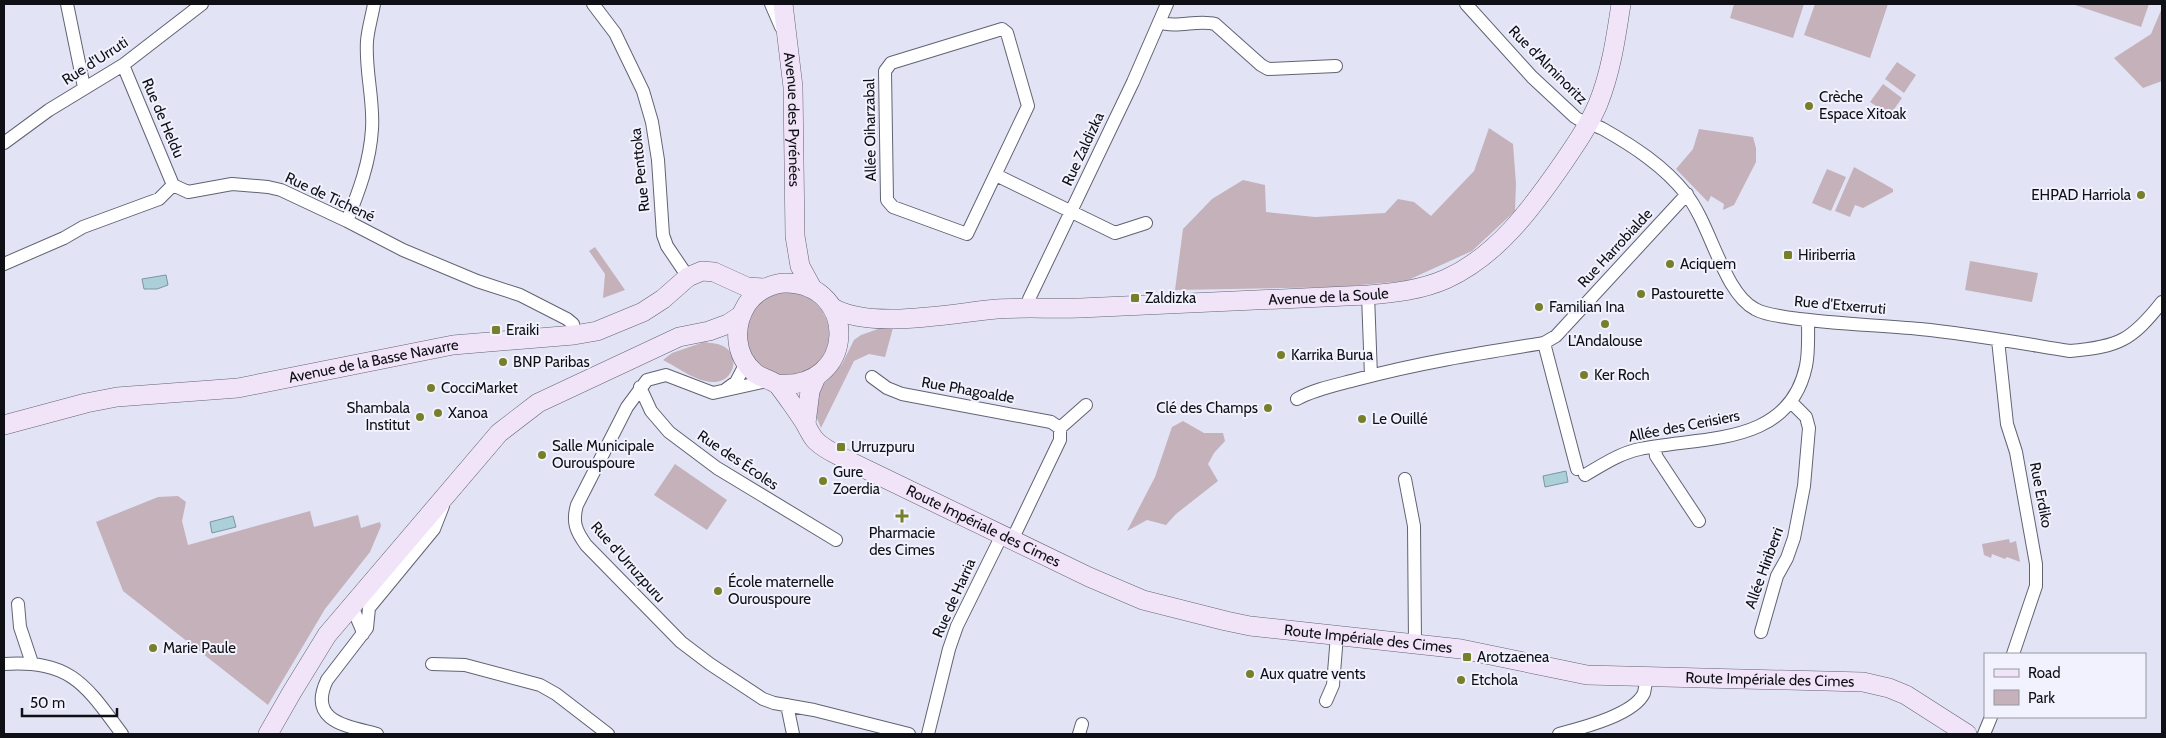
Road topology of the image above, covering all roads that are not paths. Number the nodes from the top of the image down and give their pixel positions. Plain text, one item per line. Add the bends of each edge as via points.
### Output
1 (67, 4) edge
2 (202, 4) edge
3 (374, 4) edge
4 (771, 4) edge
5 (783, 4) edge
6 (1167, 4) edge
7 (1468, 4) edge
8 (1621, 4) edge
9 (596, 5) edge
10 (1159, 22) junction
11 (790, 50) junction
12 (123, 65) junction
13 (1336, 66) dead end
14 (84, 87) junction
15 (1589, 123) junction
16 (4, 143) edge
17 (996, 175) junction
18 (175, 186) junction
19 (1687, 194) junction
20 (1071, 212) junction
21 (347, 221) junction
22 (1146, 223) dead end
23 (795, 236) junction
24 (4, 264) edge
25 (688, 277) junction
26 (728, 278) junction
27 (783, 283) junction
28 (764, 288) junction
29 (812, 288) junction
30 (1368, 295) junction
31 (2162, 302) edge
32 (833, 308) junction
33 (1029, 308) junction
34 (741, 314) junction
35 (871, 320) junction
36 (1808, 320) junction
37 (709, 331) junction
38 (574, 335) junction
39 (1998, 340) junction
40 (839, 341) junction
41 (1544, 343) junction
42 (738, 346) junction
43 (746, 363) junction
44 (872, 376) dead end
45 (1372, 376) junction
46 (816, 377) junction
47 (772, 382) junction
48 (640, 387) junction
49 (724, 391) junction
50 (1297, 399) dead end
51 (1791, 402) junction
52 (1086, 405) dead end
53 (806, 424) junction
54 (4, 425) edge
55 (1060, 428) junction
56 (1655, 447) junction
57 (1406, 479) dead end
58 (447, 493) junction
59 (1699, 522) dead end
60 (1007, 537) junction
61 (836, 540) dead end
62 (18, 604) dead end
63 (353, 604) junction
64 (1761, 632) dead end
65 (364, 634) junction
66 (1337, 635) junction
67 (1415, 643) junction
68 (2013, 653) edge
69 (32, 663) junction
70 (4, 664) edge
71 (432, 664) dead end
72 (1646, 677) junction
73 (1326, 701) dead end
74 (787, 705) junction
75 (1991, 718) edge
76 (122, 734) edge
77 (268, 734) edge
78 (377, 734) edge
79 (608, 734) edge
80 (792, 734) edge
81 (909, 734) edge
82 (928, 734) edge
83 (1559, 734) edge
84 (1967, 734) edge
85 (1984, 734) edge

1 - 14 street
2 - 12 street, Rue d'Urruti
3 - 21 street via 367,41 372,94 371,143 368,164
4 - 11 street
5 - 11 street, Avenue des Pyrénées
6 - 10 street, Rue Zaldizka
7 - 15 street, Rue d'Alminoritz via 1532,76 1576,117
8 - 15 street, Avenue de la Soule via 1609,72
9 - 25 street, Rue Penttoka via 615,33 643,90 658,160 663,235
10 - 13 street via 1166,25 1215,24 1268,69
10 - 20 street, Rue Zaldizka
11 - 23 street, Avenue des Pyrénées
12 - 14 street, Rue d'Urruti
12 - 18 street, Rue de Heldu
14 - 16 street, Rue d'Urruti
15 - 19 street, Rue d'Etxerruti via 1617,136 1646,156
15 - 30 street, Avenue de la Soule via 1516,225 1472,265 1424,287
17 - 17 street, Allée Oiharzabal via 1028,106 1007,33 1002,29 891,63 885,71 887,200 893,207 967,234
17 - 20 street
18 - 21 street, Rue de Tichené via 188,192 232,184 268,187
18 - 24 street via 159,199 82,227
19 - 36 street, Rue d'Etxerruti via 1699,212 1738,296 1755,310
19 - 41 street, Rue Harrobialde via 1556,336
20 - 22 street via 1115,233
20 - 33 street, Rue Zaldizka via 1029,299
21 - 38 street, Rue de Tichené via 403,250 520,295 562,316 573,324
23 - 27 street, Avenue des Pyrénées
23 - 29 street, Avenue des Pyrénées via 800,266
25 - 26 street, Avenue de la Basse Navarre via 702,271
25 - 38 street, Avenue de la Basse Navarre via 643,312 612,326
26 - 28 street, Avenue de la Basse Navarre via 747,287
26 - 34 street via 737,294
27 - 28 street
27 - 29 street
28 - 34 street
29 - 32 street
30 - 33 street, Avenue de la Soule
30 - 45 street
31 - 39 street, Rue d'Etxerruti via 2144,325 2130,336 2088,350 2070,351
32 - 35 street, Avenue de la Soule via 842,314
32 - 40 street
33 - 35 street, Avenue de la Soule
34 - 37 street via 728,324
34 - 42 street
35 - 40 street, Avenue de la Soule
36 - 39 street, Rue d'Etxerruti
36 - 51 street, Allée des Cerisiers via 1807,364 1800,388
37 - 42 street
37 - 58 street via 679,336 538,403 499,433
38 - 54 street, Avenue de la Basse Navarre via 452,345 238,388 117,397
39 - 68 street, Rue Erdiko via 2007,424 2016,452 2036,564 2036,586
40 - 46 street via 835,355
41 - 45 street, Rue Harrobialde via 1460,356
41 - 56 street, Allée des Cerisiers via 1581,472 1614,458
42 - 43 street
43 - 47 street via 755,373
43 - 49 street via 736,382
44 - 55 street, Rue Phagoalde via 887,388 902,394 1051,422
45 - 50 street, Rue Harrobialde via 1310,392
46 - 47 street via 790,385
46 - 53 street via 810,391
47 - 49 street
47 - 53 street, Route Impériale des Cimes
48 - 49 street via 647,380 666,375 704,391
48 - 61 street, Rue des Écoles via 651,412 670,432 725,473
48 - 74 street, Rue d'Urruzpuru via 576,505 574,523 577,533 649,610 699,657 762,699
51 - 56 street, Allée des Cerisiers via 1763,425 1741,433 1710,441
51 - 64 street, Allée Hiriberri via 1806,417 1808,428 1804,486 1794,538 1777,576
52 - 55 street
53 - 60 street, Route Impériale des Cimes via 816,442 829,451
55 - 60 street via 1060,440
56 - 59 street via 1656,456
57 - 67 street via 1414,526
58 - 63 street
58 - 65 street via 434,529 369,608
60 - 66 street, Route Impériale des Cimes via 1143,600 1250,626
60 - 82 street, Rue de Harria via 957,626
62 - 69 street via 20,627
63 - 65 street via 356,621
63 - 77 street via 313,656
65 - 78 street via 327,680 322,703 326,714 335,722
66 - 67 street, Route Impériale des Cimes
66 - 73 street via 1334,680
67 - 72 street, Route Impériale des Cimes via 1461,649 1587,675
69 - 70 street
69 - 76 street via 55,668 76,680
71 - 79 street via 465,665 540,685
72 - 83 street via 1644,693 1628,709
72 - 84 street, Route Impériale des Cimes via 1863,682 1906,695
74 - 80 street
74 - 81 street, Rue d'Urruzpuru
75 - 85 street

